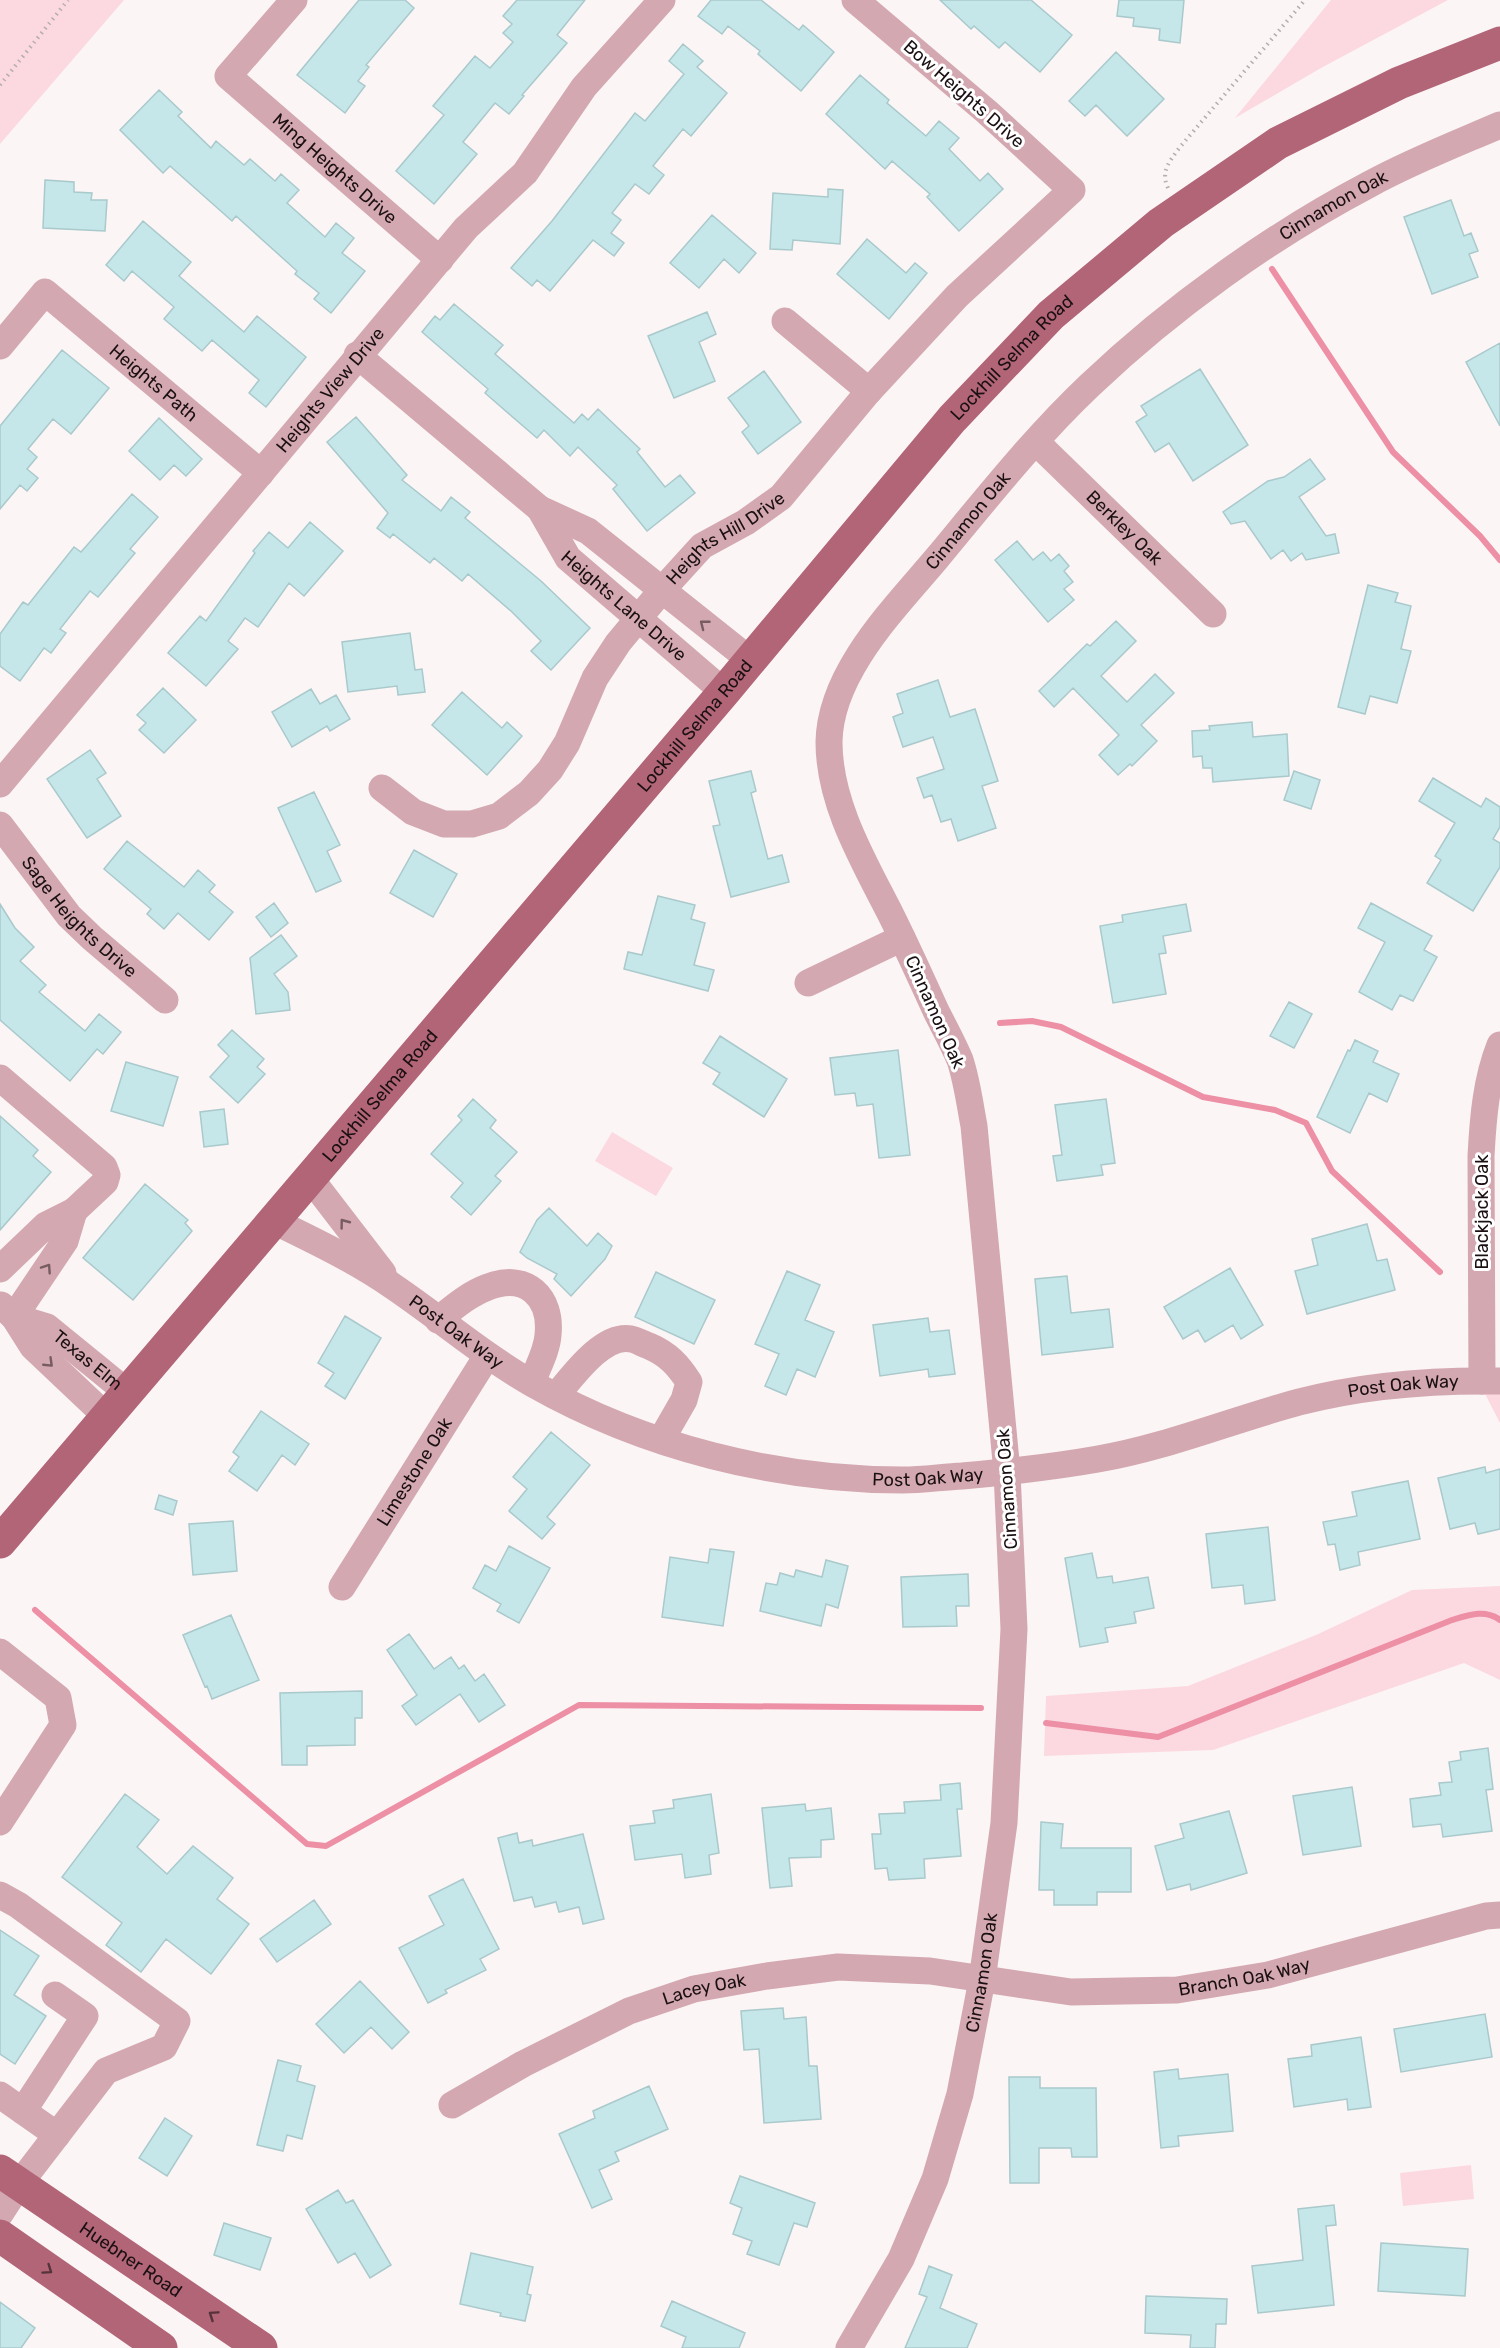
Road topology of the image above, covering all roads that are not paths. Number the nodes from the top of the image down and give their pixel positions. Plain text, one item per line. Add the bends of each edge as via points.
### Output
1 (294, 0) edge
2 (662, 0) edge
3 (855, 0) edge
4 (1500, 43) edge
5 (1500, 125) edge
6 (1072, 190) joint
7 (440, 260) junction
8 (785, 321) dead end
9 (0, 346) edge
10 (357, 355) junction
11 (869, 391) junction
12 (1036, 442) junction
13 (261, 473) junction
14 (540, 510) junction
15 (662, 590) junction
16 (1213, 614) dead end
17 (638, 617) junction
18 (750, 660) junction
19 (724, 692) junction
20 (0, 784) edge
21 (382, 788) dead end
22 (0, 825) edge
23 (902, 938) junction
24 (808, 983) dead end
25 (165, 1000) dead end
26 (1500, 1045) edge
27 (0, 1078) edge
28 (310, 1178) junction
29 (75, 1211) junction
30 (274, 1221) junction
31 (0, 1269) edge
32 (393, 1286) junction
33 (7, 1310) edge
34 (438, 1320) junction
35 (487, 1356) junction
36 (1491, 1381) edge
37 (544, 1390) junction
38 (128, 1393) junction
39 (107, 1417) junction
40 (661, 1440) junction
41 (1007, 1472) junction
42 (0, 1542) edge
43 (342, 1587) dead end
44 (0, 1652) edge
45 (0, 1822) edge
46 (0, 1895) edge
47 (1500, 1915) edge
48 (982, 1980) junction
49 (55, 1995) dead end
50 (0, 2095) edge
51 (452, 2105) dead end
52 (23, 2111) junction
53 (57, 2135) junction
54 (10, 2177) edge
55 (0, 2214) edge
56 (0, 2236) edge
57 (161, 2348) edge
58 (261, 2348) edge
59 (849, 2348) edge

1 - 7 street, Ming Heights Drive via 228,76
2 - 7 street, Heights View Drive via 584,87 525,173 466,228
3 - 6 street, Bow Heights Drive
4 - 18 main road, Lockhill Selma Road via 1399,83 1278,143 1161,223 1051,315 952,419
5 - 12 street, Cinnamon Oak via 1381,178 1293,227 1155,327 1088,387
6 - 11 street, Heights Hill Drive via 957,296
7 - 10 street, Heights View Drive
8 - 11 street
9 - 13 street, Heights Path via 45,292
10 - 13 street, Heights View Drive
10 - 14 street, Heights Lane Drive
11 - 15 street, Heights Hill Drive via 781,497 702,546
12 - 16 street, Berkley Oak
12 - 23 street, Cinnamon Oak via 889,615 853,665 835,706 829,741 834,781 850,833
13 - 20 street, Heights View Drive
14 - 15 street, Heights Lane Drive via 588,531
14 - 17 street, Heights Lane Drive via 568,558
15 - 17 street, Heights Hill Drive
18 -> 15 street, Heights Lane Drive
17 - 19 street, Heights Lane Drive
17 - 21 street, Heights Hill Drive via 595,678 575,726 550,770 529,793 499,816 472,824 444,824 412,812
18 - 19 main road, Lockhill Selma Road
19 - 28 main road, Lockhill Selma Road
22 - 25 street, Sage Heights Drive via 69,916
23 - 24 street
23 - 41 street, Cinnamon Oak via 960,1060 968,1092
26 - 36 street, Blackjack Oak via 1488,1085 1482,1144
27 - 29 street via 104,1167 105,1182
28 - 30 main road, Lockhill Selma Road
32 -> 28 street, Post Oak Way
29 - 31 street via 46,1225
33 -> 29 street via 65,1241
30 - 32 street, Post Oak Way
30 - 38 main road, Lockhill Selma Road
32 - 34 street, Post Oak Way
33 - 38 street, Texas Elm via 47,1327
33 -> 39 street, Texas Elm via 33,1347
34 - 35 street, Post Oak Way
34 - 37 street via 468,1296 490,1286 518,1283 538,1293 549,1314
35 - 37 street, Post Oak Way
35 - 43 street, Limestone Oak
36 - 41 street, Post Oak Way via 1380,1386 1301,1401 1131,1453
37 - 40 street, Post Oak Way via 604,1420
37 - 40 street via 611,1341 630,1338 661,1351 678,1364 689,1382 684,1400
38 - 39 main road, Lockhill Selma Road
39 - 42 main road, Lockhill Selma Road
40 - 41 street, Post Oak Way via 751,1465 828,1476 905,1480
41 - 48 street, Cinnamon Oak via 1014,1629 1004,1823
44 - 45 street via 58,1698 63,1725
46 - 53 street via 177,2021 164,2047 106,2072
47 - 48 street, Branch Oak Way via 1268,1975 1177,1990 1071,1992
48 - 51 street, Lacey Oak via 930,1971 838,1967 694,1989 629,2011
48 - 59 street, Cinnamon Oak via 960,2094 935,2178 901,2259
49 - 52 street via 85,2016
50 - 52 street
52 - 53 street
53 - 54 street
54 - 55 street
58 -> 54 main road, Huebner Road
56 -> 57 main road

